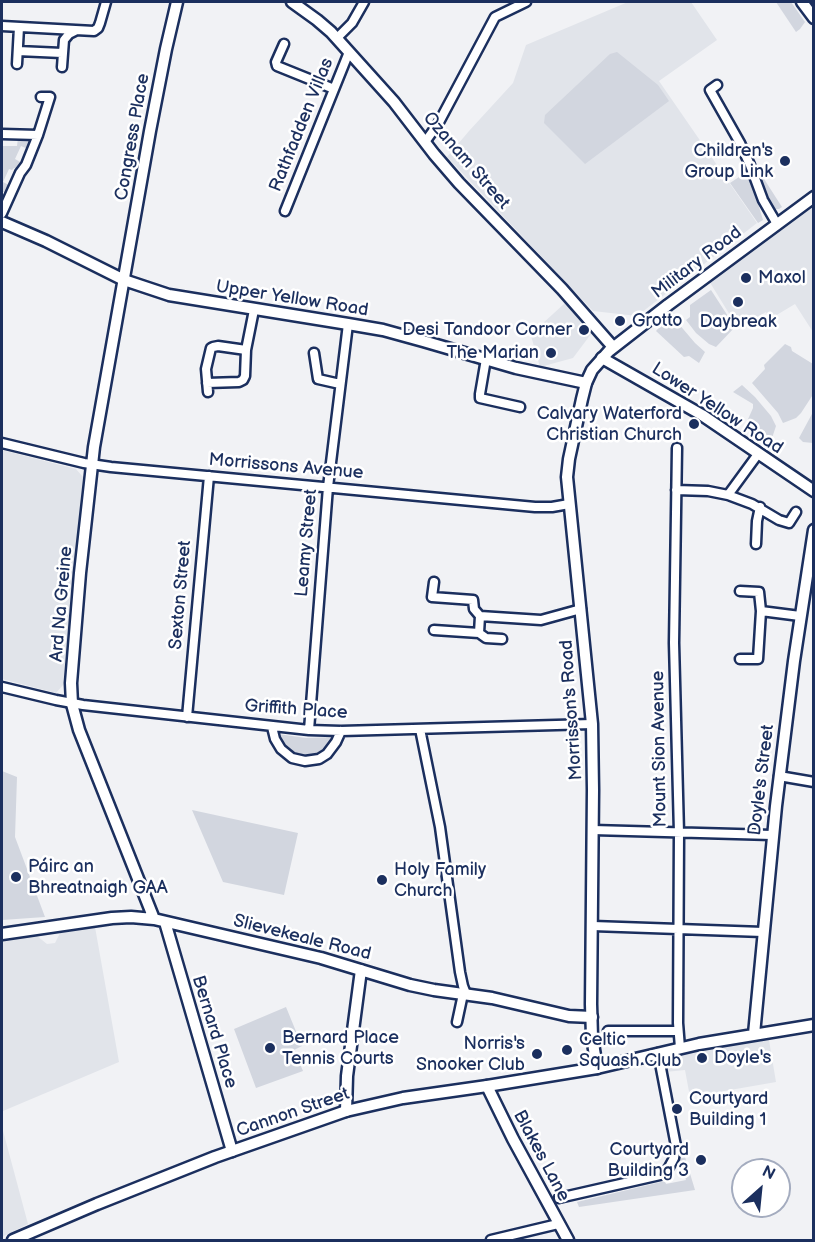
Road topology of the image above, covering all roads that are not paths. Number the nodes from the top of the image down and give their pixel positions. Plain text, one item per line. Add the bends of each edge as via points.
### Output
1 (106, 2) edge
2 (177, 2) edge
3 (292, 2) edge
4 (364, 2) edge
5 (526, 2) edge
6 (803, 2) edge
7 (813, 18) edge
8 (2, 26) edge
9 (19, 27) junction
10 (81, 31) junction
11 (337, 38) junction
12 (284, 44) dead end
13 (18, 51) junction
14 (349, 52) junction
15 (62, 53) junction
16 (17, 64) dead end
17 (62, 67) dead end
18 (717, 85) dead end
19 (334, 89) junction
20 (42, 97) dead end
21 (2, 134) edge
22 (38, 135) junction
23 (425, 142) junction
24 (813, 197) edge
25 (285, 211) dead end
26 (2, 213) edge
27 (2, 222) edge
28 (777, 224) junction
29 (124, 280) junction
30 (254, 310) junction
31 (348, 324) junction
32 (613, 347) junction
33 (246, 350) junction
34 (314, 353) dead end
35 (602, 358) junction
36 (486, 359) junction
37 (586, 383) junction
38 (340, 384) junction
39 (520, 407) dead end
40 (2, 443) edge
41 (676, 448) dead end
42 (758, 454) junction
43 (92, 464) junction
44 (209, 476) junction
45 (328, 487) junction
46 (676, 490) junction
47 (813, 490) edge
48 (728, 495) junction
49 (569, 504) junction
50 (760, 507) junction
51 (796, 512) dead end
52 (813, 530) edge
53 (756, 544) dead end
54 (434, 582) dead end
55 (740, 591) dead end
56 (581, 609) junction
57 (761, 611) junction
58 (480, 616) junction
59 (800, 616) junction
60 (434, 630) dead end
61 (478, 633) junction
62 (502, 639) dead end
63 (740, 659) dead end
64 (2, 687) edge
65 (72, 704) junction
66 (187, 717) junction
67 (592, 724) junction
68 (272, 727) junction
69 (420, 729) junction
70 (309, 730) junction
71 (341, 731) junction
72 (779, 776) junction
73 (813, 782) edge
74 (593, 830) junction
75 (679, 833) junction
76 (772, 835) junction
77 (159, 920) junction
78 (593, 926) junction
79 (678, 930) junction
80 (763, 933) junction
81 (2, 934) edge
82 (361, 970) junction
83 (464, 994) junction
84 (592, 1017) junction
85 (457, 1022) dead end
86 (813, 1025) edge
87 (678, 1030) junction
88 (608, 1031) dead end
89 (754, 1034) junction
90 (680, 1048) junction
91 (658, 1053) junction
92 (597, 1068) junction
93 (487, 1086) junction
94 (346, 1111) junction
95 (232, 1151) junction
96 (560, 1198) dead end
97 (558, 1224) junction
98 (13, 1240) edge
99 (491, 1240) edge
100 (568, 1240) edge

1 - 10 street via 98,28
2 - 29 street, Congress Place
3 - 11 street, Ozanam Street
4 - 11 street
5 - 23 street via 494,19
6 - 7 street
8 - 9 street
9 - 10 street
9 - 13 street
10 - 15 street via 67,35
11 - 14 street, Ozanam Street
12 - 19 street via 277,66
13 - 15 street
13 - 16 street
14 - 19 street, Rathfadden Villas
14 - 23 street, Ozanam Street
15 - 17 street
18 - 28 street via 710,90 740,143 762,200
19 - 25 street, Rathfadden Villas
20 - 22 street via 50,97
21 - 22 street
22 - 26 street
23 - 32 street, Ozanam Street
24 - 28 street, Military Road
27 - 29 street, Upper Yellow Road
28 - 32 street, Military Road
29 - 30 street, Upper Yellow Road via 169,296
29 - 43 street, Ard Na Greine
30 - 31 street, Upper Yellow Road
30 - 33 street
31 - 36 street, Upper Yellow Road
31 - 38 street, Leamy Street
32 - 35 street, Military Road
33 - 33 street via 212,347 207,387 244,380
34 - 38 street via 318,379
35 - 37 street, Morrisson's Road
35 - 42 street, Lower Yellow Road via 694,410
36 - 37 street, Upper Yellow Road
36 - 39 street via 480,398
37 - 49 street, Morrisson's Road via 568,466
38 - 45 street, Leamy Street
40 - 43 street, Morrissons Avenue
41 - 46 street, Mount Sion Avenue
42 - 47 street, Lower Yellow Road
42 - 48 street
43 - 44 street, Morrissons Avenue
43 - 65 street, Ard Na Greine
44 - 45 street, Morrissons Avenue
44 - 66 street, Sexton Street
45 - 49 street, Morrissons Avenue via 535,507
45 - 70 street, Leamy Street
46 - 48 street
46 - 75 street, Mount Sion Avenue
48 - 50 street
49 - 56 street, Morrisson's Road
50 - 51 street via 789,523
50 - 53 street
52 - 59 street, Doyle's Street
54 - 58 street via 432,597 473,600
55 - 57 street via 759,592
56 - 58 street via 541,620
56 - 67 street, Morrisson's Road
57 - 59 street
57 - 63 street via 758,659
58 - 61 street
59 - 72 street, Doyle's Street
60 - 61 street
61 - 62 street
64 - 65 street, Griffith Place
65 - 66 street, Griffith Place
65 - 77 street, Ard Na Greine via 84,744
66 - 68 street, Griffith Place
67 - 69 street, Griffith Place
67 - 74 street, Morrisson's Road
68 - 70 street, Griffith Place
68 - 71 street via 281,749 292,758 305,761 323,757
69 - 71 street, Griffith Place
69 - 83 street via 442,838
70 - 71 street, Griffith Place
72 - 73 street
72 - 76 street, Doyle's Street
74 - 75 street
74 - 78 street, Morrisson's Road
75 - 76 street
75 - 79 street, Mount Sion Avenue
76 - 80 street, Doyle's Street
77 - 81 street, Slievekeale Road via 112,918
77 - 82 street, Slievekeale Road
77 - 95 street, Bernard Place
78 - 79 street
78 - 84 street, Morrisson's Road
79 - 80 street
79 - 87 street, Mount Sion Avenue
80 - 89 street, Doyle's Street
82 - 83 street, Slievekeale Road via 410,985
82 - 94 street
83 - 84 street, Slievekeale Road via 569,1016
83 - 85 street
84 - 92 street, Morrisson's Road
86 - 89 street, Cannon Street
87 - 88 street
87 - 90 street, Mount Sion Avenue
89 - 90 street, Cannon Street
90 - 91 street, Cannon Street
91 - 92 street, Cannon Street
91 - 96 street via 676,1146 668,1169 660,1175
92 - 93 street, Cannon Street
93 - 94 street, Cannon Street
93 - 97 street, Blakes Lane
94 - 95 street, Cannon Street
95 - 98 street, Cannon Street
97 - 99 street
97 - 100 street, Blakes Lane

